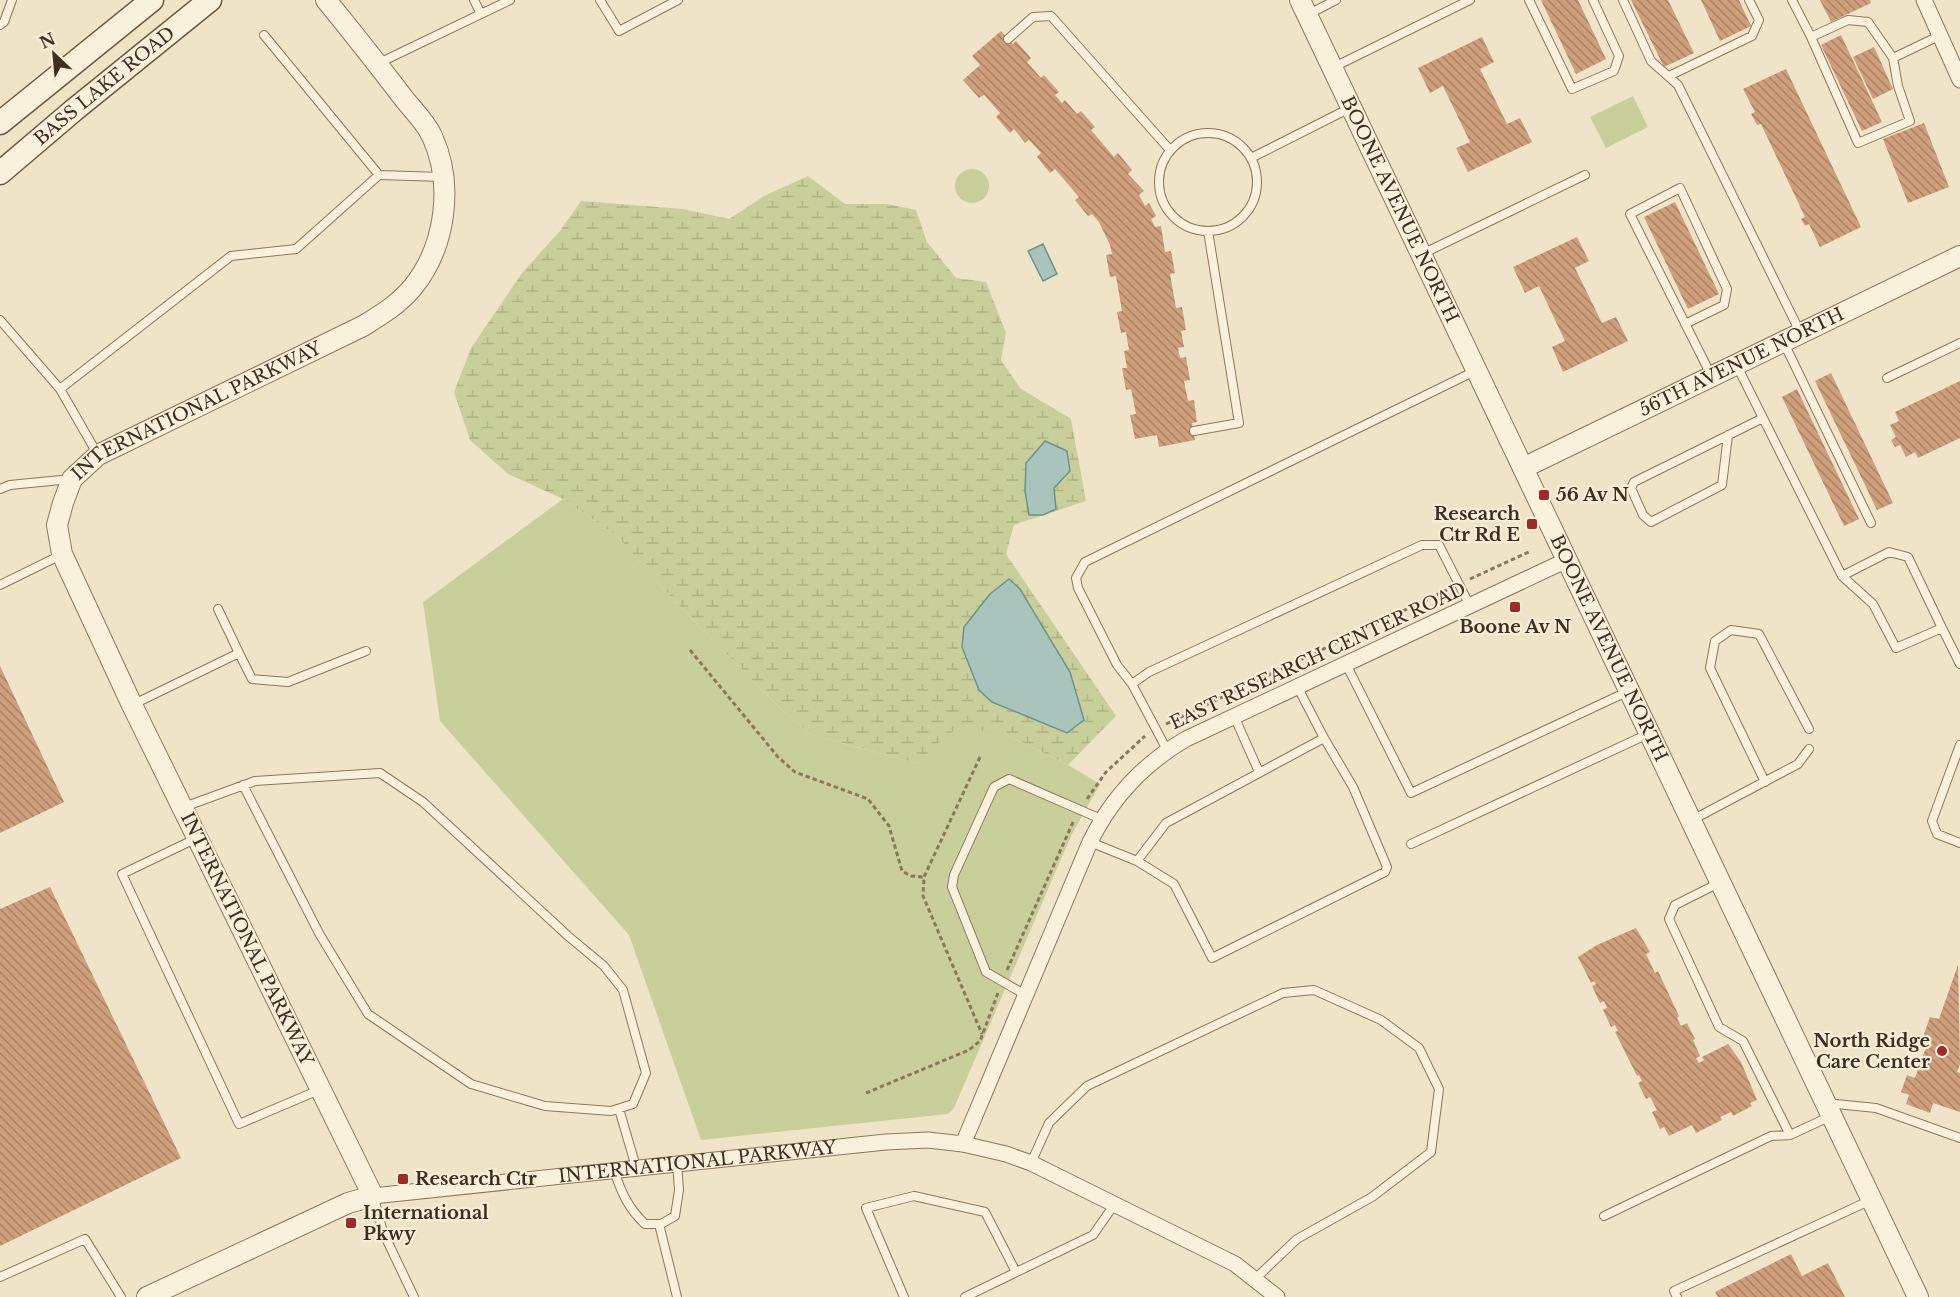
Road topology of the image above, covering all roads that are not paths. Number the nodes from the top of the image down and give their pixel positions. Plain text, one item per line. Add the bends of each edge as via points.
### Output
1 (12, 0) edge
2 (152, 0) edge
3 (210, 0) edge
4 (326, 0) edge
5 (474, 0) edge
6 (510, 0) edge
7 (600, 0) edge
8 (678, 0) edge
9 (1336, 0) edge
10 (1470, 0) edge
11 (1529, 0) edge
12 (1593, 0) edge
13 (1623, 0) edge
14 (1749, 0) edge
15 (1792, 0) edge
16 (1924, 0) edge
17 (1304, 8) edge
18 (481, 14) junction
19 (0, 25) edge
20 (264, 35) dead end
21 (1941, 35) junction
22 (1810, 37) junction
23 (1008, 39) dead end
24 (1893, 58) junction
25 (378, 64) junction
26 (1333, 68) junction
27 (1669, 76) junction
28 (1960, 80) edge
29 (1352, 108) junction
30 (0, 123) edge
31 (1170, 150) junction
32 (1251, 158) junction
33 (0, 173) edge
34 (379, 175) junction
35 (1585, 176) dead end
36 (444, 177) junction
37 (1208, 231) junction
38 (1421, 255) junction
39 (1960, 256) edge
40 (0, 320) edge
41 (1685, 324) junction
42 (1792, 338) junction
43 (1960, 343) edge
44 (1736, 364) junction
45 (1477, 371) junction
46 (1712, 377) junction
47 (1887, 378) dead end
48 (60, 389) junction
49 (1763, 418) junction
50 (1194, 431) dead end
51 (1728, 435) junction
52 (98, 455) junction
53 (1523, 468) junction
54 (72, 479) junction
55 (0, 489) edge
56 (1871, 523) dead end
57 (62, 554) junction
58 (1567, 560) junction
59 (1842, 576) junction
60 (0, 585) edge
61 (1470, 606) junction
62 (218, 609) dead end
63 (1942, 628) junction
64 (366, 651) dead end
65 (239, 653) junction
66 (1347, 664) junction
67 (1960, 664) edge
68 (1132, 684) junction
69 (1297, 686) junction
70 (1631, 693) junction
71 (132, 705) junction
72 (1234, 716) junction
73 (1809, 729) dead end
74 (1649, 734) junction
75 (1324, 738) junction
76 (1960, 745) edge
77 (1809, 749) dead end
78 (1167, 750) junction
79 (1259, 772) junction
80 (1765, 782) junction
81 (243, 785) junction
82 (183, 808) junction
83 (1101, 819) junction
84 (1691, 821) junction
85 (197, 837) junction
86 (1090, 842) junction
87 (1960, 843) edge
88 (1411, 844) dead end
89 (1137, 861) junction
90 (1721, 883) junction
91 (1024, 994) junction
92 (320, 1089) junction
93 (619, 1109) junction
94 (1829, 1109) junction
95 (1790, 1135) junction
96 (1960, 1138) edge
97 (963, 1143) junction
98 (677, 1162) junction
99 (1031, 1163) junction
100 (636, 1167) junction
101 (614, 1170) junction
102 (373, 1196) junction
103 (1872, 1199) junction
104 (1114, 1204) junction
105 (1604, 1216) dead end
106 (659, 1224) junction
107 (1016, 1272) junction
108 (0, 1277) edge
109 (1255, 1279) junction
110 (120, 1297) edge
111 (147, 1297) edge
112 (414, 1297) edge
113 (677, 1297) edge
114 (904, 1297) edge
115 (964, 1297) edge
116 (1277, 1297) edge
117 (1677, 1297) edge
118 (1918, 1297) edge

1 - 19 lane
2 - 30 main road, BASS LAKE ROAD
3 - 33 main road, BASS LAKE ROAD
4 - 25 street, INTERNATIONAL PARKWAY
5 - 18 lane
6 - 18 lane
7 - 8 lane via 619,31
9 - 17 lane
10 - 26 lane
11 - 12 lane via 1572,89 1614,71 1618,56
13 - 27 lane via 1651,61
14 - 27 lane via 1759,20 1752,36
15 - 22 lane
16 - 21 street
17 - 26 street, BOONE AVENUE NORTH
18 - 25 lane
20 - 34 lane
21 - 24 lane
21 - 28 street
22 - 24 lane via 1848,20 1868,22
22 - 24 lane via 1858,143 1910,121
23 - 31 lane via 1033,17 1051,16
25 - 36 street, INTERNATIONAL PARKWAY via 432,135
26 - 29 street, BOONE AVENUE NORTH
27 - 42 lane via 1678,85
29 - 32 lane
29 - 38 street, BOONE AVENUE NORTH
31 - 32 lane via 1195,135 1211,133 1227,136
31 - 37 lane via 1158,184 1162,200 1182,224
32 - 37 lane via 1257,173 1252,205 1229,227
34 - 36 lane
34 - 48 lane via 296,249 231,256
35 - 38 lane
36 - 52 street, INTERNATIONAL PARKWAY via 441,229 430,259 414,286 391,309
37 - 50 lane via 1239,423
38 - 45 street, BOONE AVENUE NORTH
39 - 42 street, 56TH AVENUE NORTH
40 - 48 lane
41 - 41 lane via 1630,214 1680,188 1727,290 1724,305
41 - 46 lane
42 - 44 street, 56TH AVENUE NORTH
42 - 56 lane
43 - 47 lane
44 - 46 street, 56TH AVENUE NORTH
44 - 49 lane
45 - 53 street, BOONE AVENUE NORTH
45 - 68 lane via 1085,562 1076,578 1078,588 1117,665
46 - 53 street, 56TH AVENUE NORTH
48 - 52 lane
49 - 51 lane
49 - 59 lane
51 - 51 lane via 1634,482 1631,488 1643,515 1651,522 1722,485
52 - 54 street, INTERNATIONAL PARKWAY
53 - 58 street, BOONE AVENUE NORTH
54 - 55 lane
54 - 57 street, INTERNATIONAL PARKWAY via 57,525
57 - 60 lane
57 - 71 street, INTERNATIONAL PARKWAY
58 - 61 street, EAST RESEARCH CENTER ROAD
58 - 70 street, BOONE AVENUE NORTH
59 - 63 lane via 1873,604 1896,648
59 - 63 lane via 1889,552 1908,557
61 - 66 street, EAST RESEARCH CENTER ROAD
61 - 68 lane via 1439,545 1422,545 1149,672
62 - 65 lane
63 - 67 lane
64 - 65 lane via 288,682 252,679
65 - 71 lane
66 - 69 street, EAST RESEARCH CENTER ROAD
66 - 70 lane via 1411,793
68 - 78 lane
69 - 72 street, EAST RESEARCH CENTER ROAD
69 - 75 lane
70 - 74 street, BOONE AVENUE NORTH
71 - 82 street, INTERNATIONAL PARKWAY
72 - 78 street, EAST RESEARCH CENTER ROAD
72 - 79 lane
73 - 80 lane via 1759,634 1731,630 1715,641 1710,668
74 - 84 street, BOONE AVENUE NORTH
74 - 88 lane
75 - 79 lane
75 - 89 lane via 1353,787 1387,867 1385,872 1212,958 1174,884
76 - 87 lane via 1932,821 1937,834
77 - 80 lane via 1798,764
78 - 83 street, EAST RESEARCH CENTER ROAD via 1122,789
79 - 89 lane via 1166,823
80 - 84 lane
81 - 82 lane
81 - 93 lane via 320,935 368,1014 471,1084 545,1106
81 - 93 lane via 380,773 423,802 604,966 622,990 646,1073 633,1104
82 - 85 street, INTERNATIONAL PARKWAY
83 - 86 street, EAST RESEARCH CENTER ROAD
83 - 91 lane via 1009,779 994,787 954,875 951,887 986,972
84 - 90 street, BOONE AVENUE NORTH
85 - 92 street, INTERNATIONAL PARKWAY
85 - 92 lane via 122,874 239,1124
86 - 89 lane
86 - 91 street, EAST RESEARCH CENTER ROAD
90 - 94 street, BOONE AVENUE NORTH
90 - 95 lane via 1675,905 1669,919 1719,1027 1743,1041
91 - 97 street, EAST RESEARCH CENTER ROAD
92 - 102 street, INTERNATIONAL PARKWAY
93 - 100 lane
94 - 95 lane
94 - 96 lane via 1876,1108
94 - 103 street, BOONE AVENUE NORTH
95 - 105 lane via 1771,1136
97 - 98 street, INTERNATIONAL PARKWAY via 886,1142
97 - 99 street, INTERNATIONAL PARKWAY
98 - 100 street, INTERNATIONAL PARKWAY
98 - 106 lane via 679,1190 675,1216
99 - 104 street, INTERNATIONAL PARKWAY
99 - 109 lane via 1050,1123 1087,1086 1283,993 1314,990 1381,1020 1419,1048 1439,1089 1431,1152 1372,1197 1297,1239
100 - 101 street, INTERNATIONAL PARKWAY
101 - 102 street, INTERNATIONAL PARKWAY
101 - 106 lane via 633,1212 645,1224
102 - 111 street via 348,1203
102 - 112 lane via 383,1233
103 - 117 lane via 1674,1291
103 - 118 street, BOONE AVENUE NORTH
104 - 107 lane via 1093,1235
104 - 109 street, INTERNATIONAL PARKWAY via 1234,1264
106 - 113 lane
107 - 114 lane via 985,1212 914,1196 866,1208
107 - 115 lane
108 - 110 lane via 85,1239
109 - 116 street, INTERNATIONAL PARKWAY

